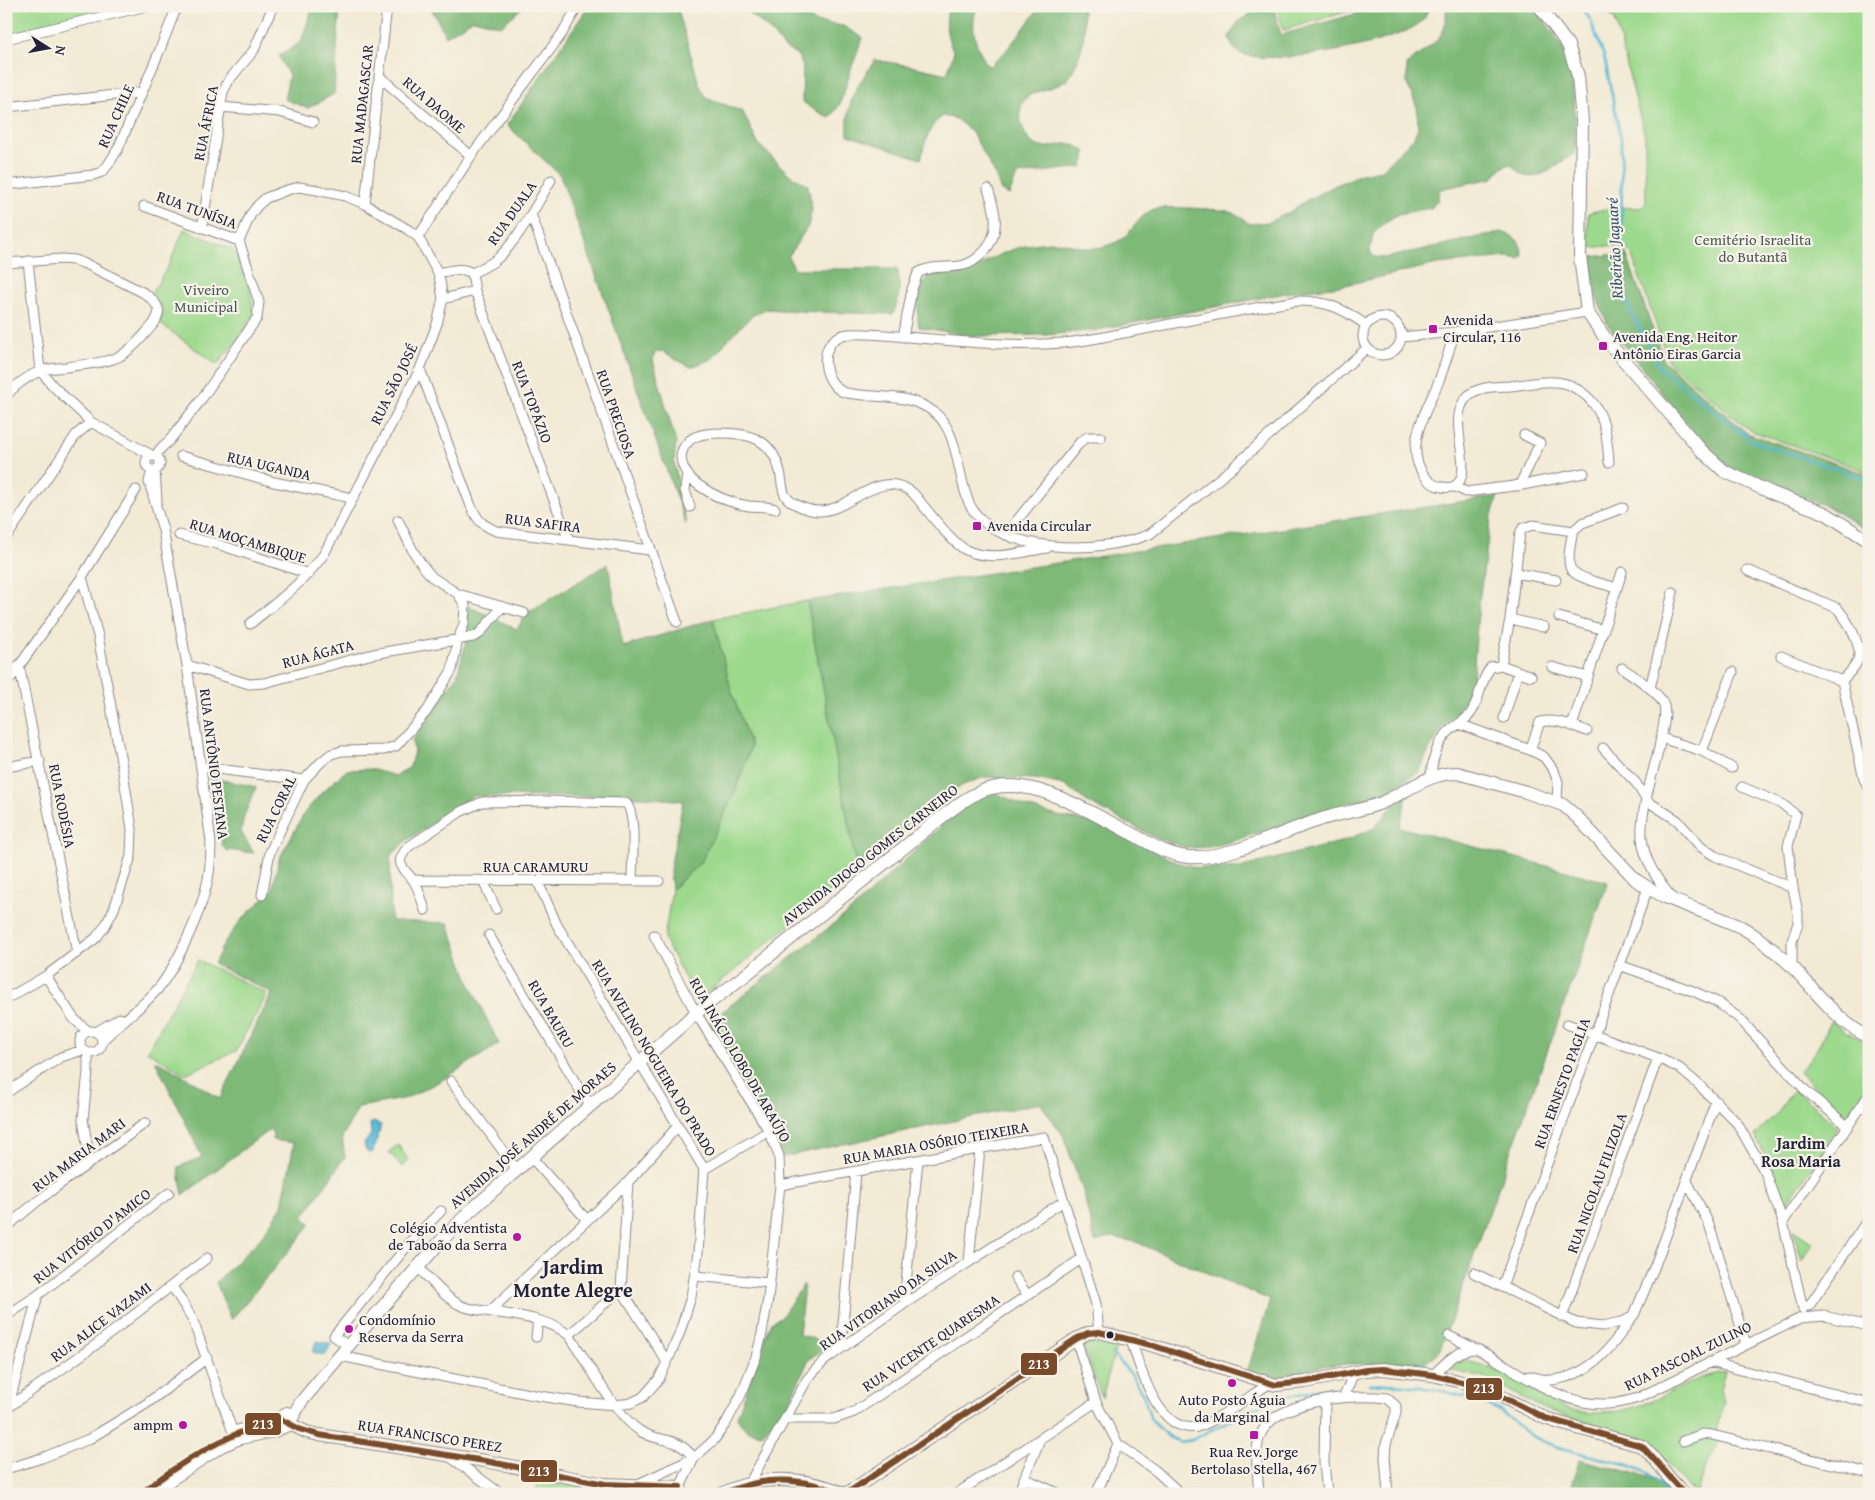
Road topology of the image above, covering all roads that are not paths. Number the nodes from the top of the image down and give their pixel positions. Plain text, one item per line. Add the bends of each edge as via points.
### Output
1 (148, 6) edge
2 (177, 6) edge
3 (273, 6) edge
4 (387, 6) edge
5 (578, 6) edge
6 (1539, 6) edge
7 (6, 39) edge
8 (379, 76) junction
9 (142, 92) junction
10 (6, 107) edge
11 (220, 107) junction
12 (313, 122) dead end
13 (471, 156) junction
14 (551, 180) dead end
15 (6, 185) edge
16 (988, 189) dead end
17 (365, 204) junction
18 (144, 206) dead end
19 (531, 214) junction
20 (202, 228) junction
21 (418, 237) junction
22 (240, 241) junction
23 (28, 261) junction
24 (6, 263) edge
25 (438, 273) junction
26 (472, 273) junction
27 (475, 291) junction
28 (443, 299) junction
29 (1587, 312) junction
30 (1366, 325) junction
31 (1455, 332) junction
32 (903, 337) junction
33 (1401, 337) junction
34 (1367, 348) junction
35 (420, 369) junction
36 (40, 370) junction
37 (6, 396) edge
38 (91, 422) junction
39 (1524, 435) dead end
40 (1101, 437) dead end
41 (132, 446) junction
42 (181, 456) dead end
43 (156, 457) junction
44 (1609, 462) dead end
45 (151, 468) junction
46 (1584, 473) dead end
47 (687, 475) junction
48 (1454, 486) junction
49 (1517, 486) junction
50 (136, 490) dead end
51 (352, 498) junction
52 (690, 507) dead end
53 (1623, 508) dead end
54 (775, 509) dead end
55 (398, 520) dead end
56 (1573, 531) junction
57 (1006, 534) junction
58 (178, 535) dead end
59 (6, 538) edge
60 (569, 540) junction
61 (1869, 541) edge
62 (1052, 547) junction
63 (650, 550) junction
64 (1746, 570) dead end
65 (1622, 572) dead end
66 (1515, 573) junction
67 (309, 574) junction
68 (82, 578) junction
69 (1556, 580) dead end
70 (1616, 588) junction
71 (1673, 592) dead end
72 (458, 594) junction
73 (502, 607) junction
74 (524, 613) dead end
75 (1559, 617) dead end
76 (1510, 619) junction
77 (677, 622) dead end
78 (250, 624) dead end
79 (1544, 627) dead end
80 (1604, 630) junction
81 (458, 639) junction
82 (1781, 656) dead end
83 (19, 665) junction
84 (187, 665) junction
85 (1501, 665) junction
86 (1552, 666) dead end
87 (1622, 668) dead end
88 (1518, 671) junction
89 (1734, 672) dead end
90 (1530, 676) dead end
91 (1588, 677) junction
92 (1842, 681) junction
93 (6, 682) edge
94 (1650, 688) junction
95 (1504, 718) dead end
96 (1459, 724) junction
97 (1572, 726) junction
98 (1587, 731) dead end
99 (1661, 738) junction
100 (1603, 748) dead end
101 (1530, 750) junction
102 (1702, 751) junction
103 (40, 762) junction
104 (6, 767) edge
105 (202, 768) junction
106 (1732, 768) dead end
107 (1431, 777) junction
108 (304, 780) junction
109 (1742, 787) dead end
110 (1869, 788) edge
111 (1647, 801) junction
112 (1557, 802) junction
113 (414, 880) junction
114 (632, 880) junction
115 (483, 881) junction
116 (659, 881) dead end
117 (538, 882) junction
118 (1648, 888) junction
119 (1792, 888) junction
120 (262, 895) dead end
121 (1676, 903) junction
122 (496, 909) dead end
123 (425, 910) dead end
124 (489, 934) dead end
125 (654, 935) dead end
126 (77, 953) junction
127 (1619, 965) junction
128 (1792, 967) junction
129 (46, 976) junction
130 (6, 999) edge
131 (137, 1008) junction
132 (696, 1013) junction
133 (74, 1019) junction
134 (1567, 1024) dead end
135 (92, 1032) junction
136 (1595, 1034) junction
137 (1869, 1036) edge
138 (102, 1041) junction
139 (85, 1047) junction
140 (1658, 1058) junction
141 (641, 1062) junction
142 (451, 1081) dead end
143 (6, 1093) edge
144 (1869, 1095) edge
145 (1716, 1101) junction
146 (590, 1105) junction
147 (145, 1123) dead end
148 (678, 1126) junction
149 (1847, 1126) junction
150 (769, 1131) junction
151 (980, 1149) junction
152 (531, 1157) junction
153 (918, 1160) junction
154 (90, 1162) junction
155 (704, 1169) junction
156 (517, 1170) junction
157 (856, 1172) junction
158 (1687, 1181) junction
159 (628, 1182) junction
160 (780, 1185) junction
161 (169, 1194) dead end
162 (1064, 1201) junction
163 (441, 1211) dead end
164 (1869, 1218) edge
165 (587, 1220) junction
166 (1783, 1222) junction
167 (6, 1228) edge
168 (207, 1258) dead end
169 (1081, 1258) junction
170 (969, 1261) junction
171 (418, 1266) junction
172 (1474, 1273) dead end
173 (695, 1276) junction
174 (1015, 1277) dead end
175 (770, 1283) junction
176 (172, 1286) junction
177 (1502, 1287) junction
178 (621, 1289) junction
179 (38, 1295) junction
180 (1027, 1295) junction
181 (904, 1304) junction
182 (1808, 1310) junction
183 (490, 1311) junction
184 (1634, 1315) junction
185 (6, 1316) edge
186 (1562, 1317) junction
187 (538, 1320) junction
188 (1869, 1326) edge
189 (1099, 1332) junction
190 (569, 1335) junction
191 (1449, 1336) dead end
192 (536, 1337) dead end
193 (1076, 1338) junction
194 (1130, 1340) junction
195 (1746, 1344) junction
196 (841, 1347) junction
197 (1477, 1349) junction
198 (344, 1351) junction
199 (206, 1358) junction
200 (667, 1362) junction
201 (1710, 1362) junction
202 (1522, 1374) junction
203 (1352, 1375) junction
204 (1434, 1375) junction
205 (1269, 1384) junction
206 (1345, 1394) junction
207 (1324, 1400) junction
208 (1096, 1402) junction
209 (1869, 1403) edge
210 (616, 1406) junction
211 (8, 1408) edge
212 (786, 1420) junction
213 (284, 1422) junction
214 (234, 1436) junction
215 (1040, 1439) junction
216 (1683, 1441) dead end
217 (1118, 1444) junction
218 (446, 1454) junction
219 (694, 1458) junction
220 (684, 1463) junction
221 (6, 1469) edge
222 (1869, 1473) edge
223 (1026, 1479) junction
224 (750, 1482) junction
225 (638, 1484) junction
226 (681, 1490) edge
227 (140, 1494) edge
228 (149, 1494) edge
229 (501, 1494) edge
230 (721, 1494) edge
231 (845, 1494) edge
232 (956, 1494) edge
233 (1018, 1494) edge
234 (1060, 1494) edge
235 (1096, 1494) edge
236 (1181, 1494) edge
237 (1259, 1494) edge
238 (1327, 1494) edge
239 (1388, 1494) edge
240 (1685, 1494) edge

1 - 7 street
2 - 9 street, RUA CHILE
3 - 11 street, RUA ÁFRICA via 254,50 226,86
4 - 8 street, RUA MADAGASCAR
5 - 13 street via 562,35
6 - 29 street via 1568,44 1578,76 1582,129 1580,256
8 - 13 street, RUA DAOME
8 - 17 street, RUA MADAGASCAR
9 - 10 street
9 - 15 street, RUA CHILE via 118,149 102,172
11 - 12 street via 280,112
11 - 20 street, RUA ÁFRICA
13 - 21 street
14 - 19 street, RUA DUALA
16 - 32 street via 996,218 989,246 965,265 934,267 918,273
17 - 21 street, RUA SÃO JOSÉ
17 - 22 street, RUA SÃO JOSÉ via 317,190 287,190 266,198 258,205
18 - 20 street, RUA TUNÍSIA
19 - 26 street, RUA DUALA via 494,261
19 - 63 street, RUA PRECIOSA
20 - 22 street, RUA TUNÍSIA
21 - 25 street, RUA SÃO JOSÉ
22 - 43 street via 259,302 257,318 201,400
23 - 24 street
23 - 36 street
23 - 36 street via 62,259 88,265 152,298 159,310 154,323 120,356
25 - 26 street via 457,269
25 - 28 street, RUA SÃO JOSÉ
26 - 27 street, RUA TOPÁZIO
27 - 28 street
27 - 60 street, RUA TOPÁZIO
28 - 35 street, RUA SÃO JOSÉ
29 - 31 street
29 - 61 street via 1608,342 1701,450 1724,471 1825,513
30 - 32 street via 1334,306 1316,301 1297,301 1062,344
30 - 33 street via 1375,318 1388,317 1398,325
30 - 34 street via 1363,337
31 - 33 street
31 - 48 street via 1414,450 1417,464 1429,481 1438,487
32 - 57 street via 841,336 832,342 826,354 829,380 843,392 910,399 934,412 949,432 973,510
33 - 34 street via 1390,352 1378,354
34 - 62 street via 1230,470 1150,534 1121,544
35 - 51 street, RUA SÃO JOSÉ
35 - 60 street, RUA SAFIRA via 482,524 496,531
36 - 37 street
36 - 38 street
38 - 41 street
38 - 59 street via 76,434
39 - 49 street via 1540,443
40 - 57 street via 1088,437 1081,441
41 - 43 street
41 - 45 street
42 - 51 street, RUA UGANDA via 274,482
43 - 45 street via 149,458
44 - 48 street via 1602,417 1594,403 1568,384 1556,382 1482,389 1470,394 1460,410 1462,472
45 - 84 street, RUA ANTÔNIO PESTANA
46 - 49 street
47 - 52 street via 685,490
47 - 54 street via 712,495 730,502
47 - 62 street via 682,454 691,438 716,433 748,434 766,445 774,456 785,494 809,510 841,505 880,485 898,485 913,493 965,550 1004,555
48 - 49 street via 1466,492
50 - 68 street
51 - 67 street, RUA SÃO JOSÉ via 324,554
53 - 56 street via 1582,523
55 - 72 street via 422,565 432,577
56 - 66 street via 1533,525 1523,528
56 - 70 street via 1570,557 1573,573
57 - 62 street
58 - 67 street, RUA MOÇAMBIQUE
60 - 63 street, RUA SAFIRA
63 - 77 street, RUA PRECIOSA
64 - 92 street via 1837,608 1846,617 1857,644 1858,661
65 - 70 street
66 - 69 street
66 - 76 street
67 - 78 street, RUA SÃO JOSÉ
68 - 83 street
68 - 126 street via 104,663 133,843 125,880 114,909 96,938
70 - 80 street
71 - 94 street
72 - 73 street
72 - 81 street, RUA CORAL via 466,611
73 - 74 street
73 - 81 street via 479,634
75 - 80 street
76 - 79 street
76 - 85 street
80 - 91 street
81 - 84 street, RUA ÁGATA via 373,654 264,683 249,684
81 - 108 street, RUA CORAL via 452,670 441,690 396,746 384,750 331,754
82 - 92 street
83 - 93 street
83 - 103 street, RUA RODÉSIA
84 - 105 street, RUA ANTÔNIO PESTANA
85 - 88 street
85 - 96 street via 1491,667 1484,676 1476,704 1470,715
86 - 91 street
87 - 94 street
88 - 90 street
88 - 95 street
89 - 102 street
91 - 97 street
92 - 110 street via 1864,779
94 - 99 street via 1664,705
96 - 101 street
96 - 107 street via 1441,741 1432,764
97 - 98 street
97 - 101 street via 1540,722
99 - 102 street
99 - 111 street
100 - 111 street via 1636,783
101 - 112 street via 1544,757 1554,772 1558,782
102 - 106 street
103 - 104 street
103 - 126 street, RUA RODÉSIA
105 - 108 street
105 - 131 street, RUA ANTÔNIO PESTANA via 211,842 206,890 176,960 156,992
107 - 112 street, AVENIDA DIOGO GOMES CARNEIRO via 1457,773
107 - 132 street, AVENIDA DIOGO GOMES CARNEIRO via 1372,806 1320,819 1236,850 1202,857 1164,851 1052,794 1019,787 991,788 969,797 942,816
108 - 120 street, RUA CORAL via 270,852
109 - 119 street via 1782,804 1796,815 1788,846
111 - 119 street via 1677,820 1715,856
111 - 121 street via 1642,837 1647,858
112 - 118 street, AVENIDA DIOGO GOMES CARNEIRO via 1577,817 1636,880
113 - 114 street via 401,864 402,854 408,847 460,812 482,802 493,801 626,803 632,821
113 - 115 street, RUA CARAMURU
113 - 123 street
114 - 116 street, RUA CARAMURU
114 - 117 street, RUA CARAMURU
115 - 117 street, RUA CARAMURU
115 - 122 street
117 - 141 street, RUA AVELINO NOGUEIRA DO PRADO via 557,925
118 - 121 street, AVENIDA DIOGO GOMES CARNEIRO
118 - 127 street, RUA ERNESTO PAGLIA
119 - 128 street via 1798,913 1792,941
121 - 128 street, AVENIDA DIOGO GOMES CARNEIRO via 1743,928
124 - 146 street, RUA BAURU
125 - 132 street, RUA INÁCIO LOBO DE ARAÚJO
126 - 129 street
127 - 136 street, RUA ERNESTO PAGLIA
127 - 149 street via 1717,1002 1738,1018 1806,1091
128 - 137 street, AVENIDA DIOGO GOMES CARNEIRO via 1830,1008
129 - 130 street
129 - 133 street
131 - 135 street, RUA ANTÔNIO PESTANA
131 - 138 street, RUA ANTÔNIO PESTANA
132 - 141 street, AVENIDA JOSÉ ANDRÉ DE MORAES
132 - 150 street, RUA INÁCIO LOBO DE ARAÚJO
133 - 135 street
133 - 139 street
134 - 136 street
135 - 138 street
135 - 139 street, RUA ANTÔNIO PESTANA
136 - 140 street
136 - 177 street, RUA ERNESTO PAGLIA
138 - 139 street, RUA ANTÔNIO PESTANA via 100,1048
139 - 143 street via 61,1057
139 - 154 street via 88,1072 83,1119
140 - 145 street via 1679,1068
140 - 186 street, RUA NICOLAU FILIZOLA
141 - 146 street, AVENIDA JOSÉ ANDRÉ DE MORAES
141 - 148 street, RUA AVELINO NOGUEIRA DO PRADO
142 - 156 street
144 - 149 street
145 - 158 street
145 - 166 street via 1737,1123 1752,1147
146 - 152 street, AVENIDA JOSÉ ANDRÉ DE MORAES
147 - 154 street, RUA MARIA MARI
148 - 155 street, RUA AVELINO NOGUEIRA DO PRADO
148 - 159 street
149 - 166 street
150 - 155 street
150 - 160 street, RUA INÁCIO LOBO DE ARAÚJO via 779,1156
151 - 153 street, RUA MARIA OSÓRIO TEIXEIRA
151 - 162 street, RUA MARIA OSÓRIO TEIXEIRA via 1044,1137
151 - 170 street
152 - 156 street, AVENIDA JOSÉ ANDRÉ DE MORAES
152 - 165 street
153 - 157 street, RUA MARIA OSÓRIO TEIXEIRA
153 - 181 street
154 - 167 street, RUA MARIA MARI
155 - 173 street, RUA AVELINO NOGUEIRA DO PRADO
156 - 171 street, AVENIDA JOSÉ ANDRÉ DE MORAES via 469,1212
157 - 160 street, RUA MARIA OSÓRIO TEIXEIRA
157 - 196 street
158 - 184 street
158 - 195 street via 1709,1224
159 - 165 street
159 - 178 street
160 - 175 street, RUA INÁCIO LOBO DE ARAÚJO
161 - 179 street, RUA VITÓRIO D'AMICO
162 - 169 street, RUA MARIA OSÓRIO TEIXEIRA
162 - 170 street, RUA VITORIANO DA SILVA
163 - 198 street via 412,1240 334,1336
164 - 182 street
165 - 183 street
166 - 182 street via 1799,1290
168 - 176 street, RUA ALICE VAZAMI
169 - 180 street, RUA VICENTE QUARESMA
169 - 189 street, RUA MARIA OSÓRIO TEIXEIRA via 1096,1304
170 - 181 street, RUA VITORIANO DA SILVA
171 - 183 street via 458,1304
171 - 198 street, AVENIDA JOSÉ ANDRÉ DE MORAES
172 - 177 street
173 - 175 street
173 - 200 street, RUA AVELINO NOGUEIRA DO PRADO via 686,1316
174 - 180 street
175 - 219 street, RUA INÁCIO LOBO DE ARAÚJO via 761,1338 741,1395 714,1440
176 - 199 street via 192,1318
176 - 211 street, RUA ALICE VAZAMI
177 - 186 street
178 - 190 street
178 - 200 street
179 - 185 street, RUA VITÓRIO D'AMICO
179 - 211 street
180 - 212 street, RUA VICENTE QUARESMA via 854,1412 834,1419
181 - 196 street, RUA VITORIANO DA SILVA
182 - 188 street
182 - 195 street, RUA PASCOAL ZULINO
183 - 187 street
184 - 186 street via 1602,1326 1576,1323
184 - 202 street via 1605,1354 1587,1368 1551,1381
187 - 190 street
187 - 192 street
189 - 193 street
189 - 194 street
190 - 210 street
191 - 197 street, RUA PASCOAL ZULINO
193 - 208 street
193 - 231 street
194 - 205 street
194 - 205 street via 1162,1412 1181,1426 1198,1427 1210,1422
195 - 201 street, RUA PASCOAL ZULINO
196 - 212 street, RUA VITORIANO DA SILVA via 808,1378
197 - 202 street, RUA PASCOAL ZULINO
197 - 204 street via 1449,1359
198 - 210 street via 534,1395
198 - 213 street, AVENIDA JOSÉ ANDRÉ DE MORAES
199 - 214 street
199 - 221 street via 146,1404 89,1439
200 - 210 street, RUA AVELINO NOGUEIRA DO PRADO via 659,1379 643,1397
201 - 202 street, RUA PASCOAL ZULINO via 1638,1398 1608,1404 1575,1400 1550,1391
201 - 209 street
203 - 204 street via 1383,1370
203 - 205 street via 1283,1385
203 - 206 street
204 - 240 street via 1488,1390 1545,1418 1642,1446
206 - 207 street
206 - 239 street via 1387,1398 1396,1406 1386,1444
207 - 237 street via 1284,1413 1262,1432 1258,1446
207 - 238 street
208 - 215 street
208 - 217 street
210 - 219 street via 641,1431 669,1439
212 - 224 street, RUA VITORIANO DA SILVA
213 - 214 street
213 - 218 street, RUA FRANCISCO PEREZ via 320,1435
214 - 227 street via 211,1444
214 - 228 street
215 - 223 street
215 - 232 street
216 - 222 street via 1704,1434 1712,1435
217 - 235 street
217 - 236 street
218 - 225 street, RUA FRANCISCO PEREZ via 605,1484
218 - 229 street
219 - 220 street, RUA FRANCISCO PEREZ
219 - 226 street, RUA INÁCIO LOBO DE ARAÚJO
220 - 225 street, RUA FRANCISCO PEREZ
220 - 226 street via 679,1478
223 - 233 street
223 - 234 street
224 - 230 street
224 - 231 street via 797,1480 820,1484
225 - 226 street, RUA FRANCISCO PEREZ

